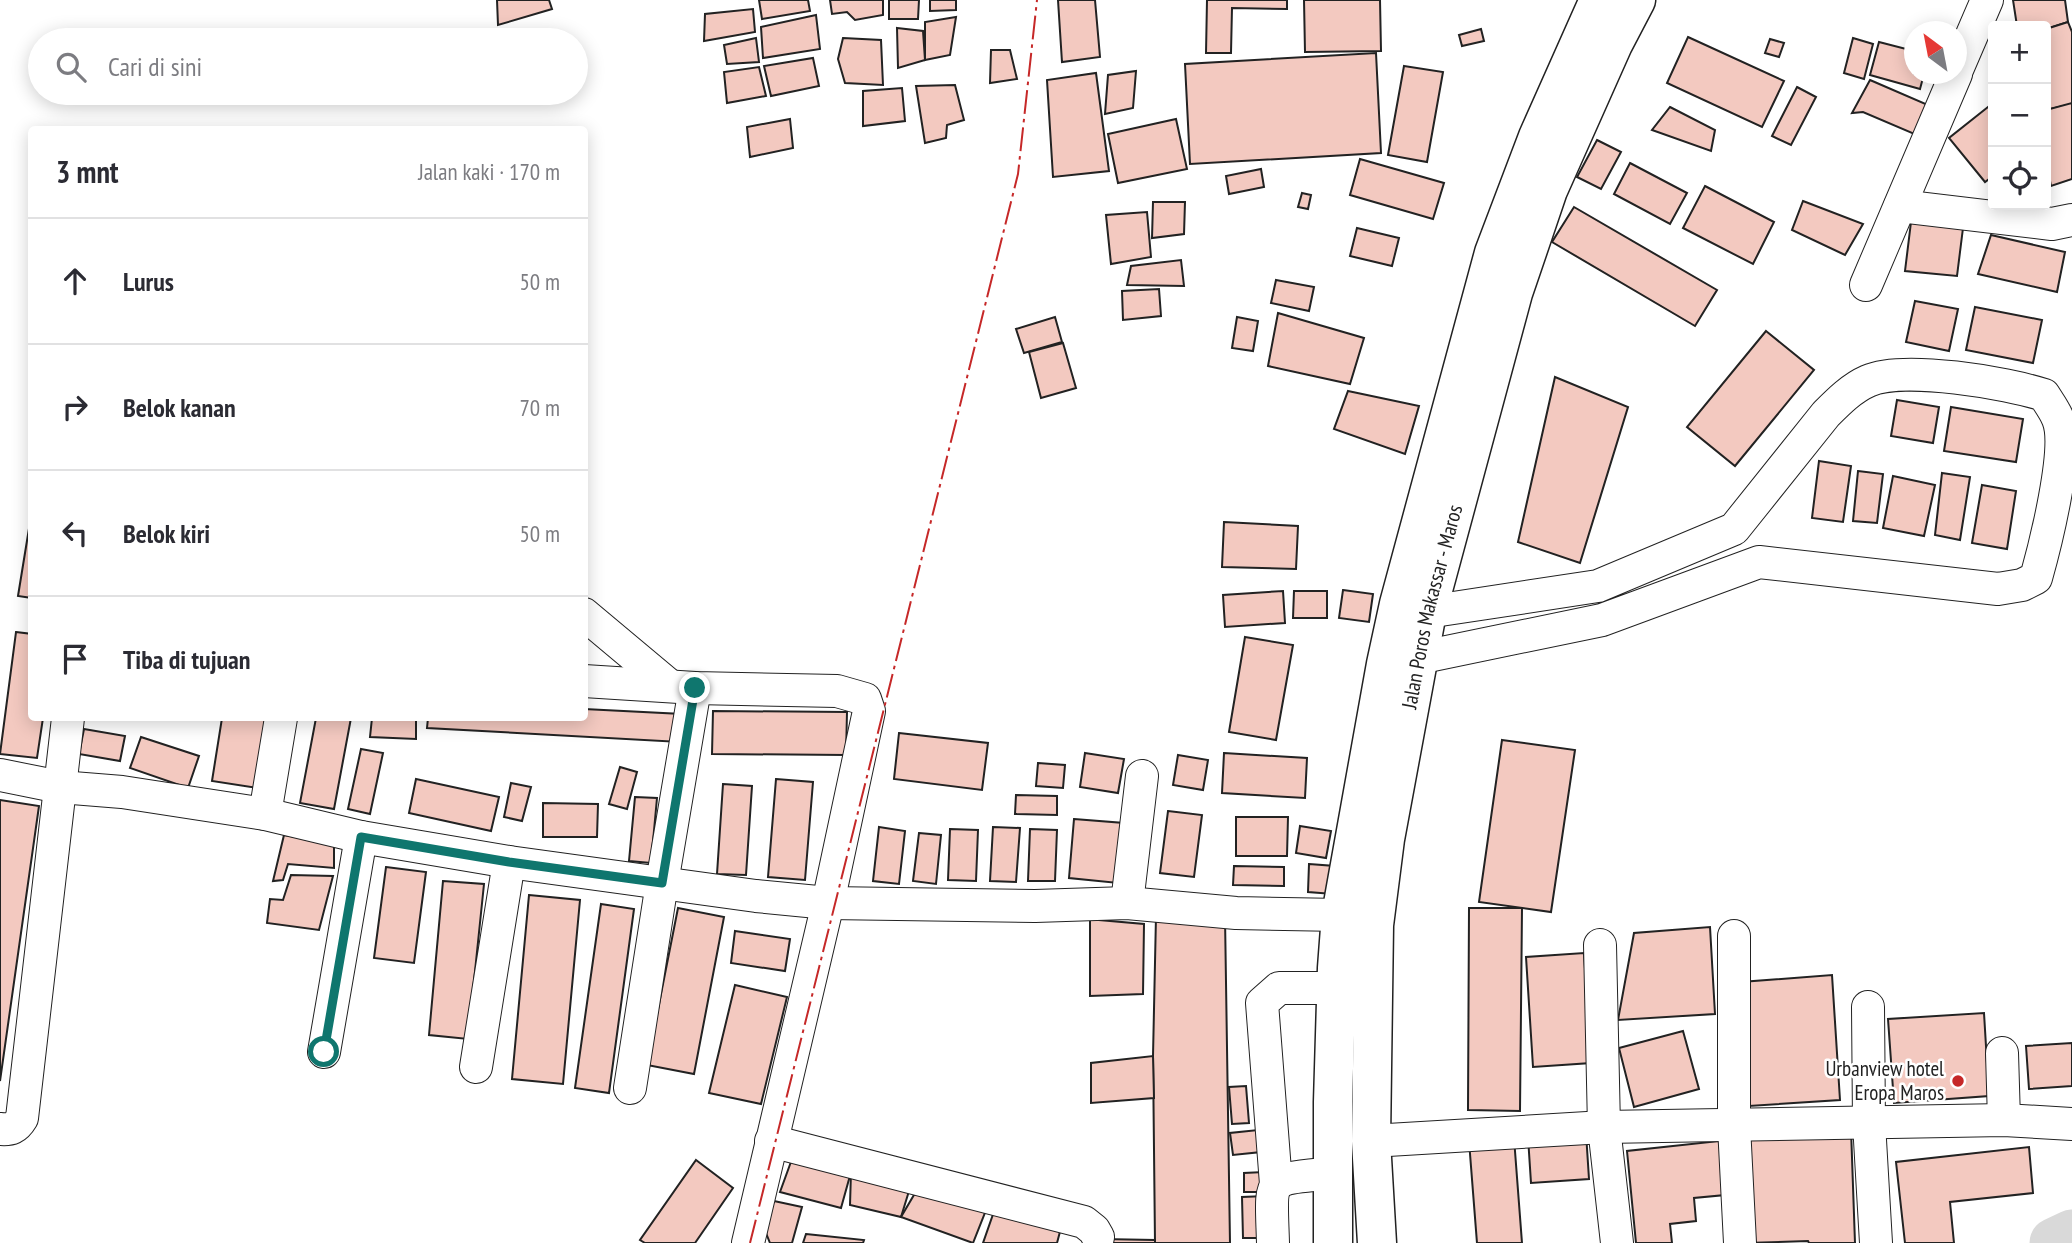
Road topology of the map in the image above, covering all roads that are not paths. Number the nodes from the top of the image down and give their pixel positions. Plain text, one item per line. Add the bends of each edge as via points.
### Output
1 (1599, 0) edge
2 (1636, 0) edge
3 (1987, 0) edge
4 (1967, 47) edge
5 (1951, 84) edge
6 (1900, 206) junction
7 (2072, 220) edge
8 (1866, 285) dead end
9 (1734, 528) junction
10 (1759, 562) junction
11 (1598, 586) junction
12 (1427, 612) junction
13 (588, 617) edge
14 (1602, 620) junction
15 (1418, 658) junction
16 (588, 681) edge
17 (683, 687) junction
18 (68, 721) edge
19 (280, 721) edge
20 (0, 775) edge
21 (1142, 776) dead end
22 (60, 787) junction
23 (265, 814) junction
24 (361, 837) junction
25 (509, 862) junction
26 (662, 883) junction
27 (1127, 903) junction
28 (828, 904) junction
29 (1341, 915) junction
30 (1734, 936) dead end
31 (1600, 945) dead end
32 (1336, 988) junction
33 (1868, 1007) dead end
34 (324, 1052) dead end
35 (2002, 1053) dead end
36 (477, 1067) dead end
37 (630, 1088) dead end
38 (2004, 1119) junction
39 (1869, 1123) junction
40 (2072, 1124) edge
41 (1604, 1126) junction
42 (1734, 1126) junction
43 (0, 1129) edge
44 (771, 1141) junction
45 (1371, 1141) junction
46 (1334, 1173) junction
47 (1276, 1184) junction
48 (1098, 1237) dead end
49 (748, 1243) edge
50 (1273, 1243) edge
51 (1333, 1243) edge
52 (1377, 1243) edge
53 (1616, 1243) edge
54 (1740, 1243) edge
55 (1875, 1243) edge

1 - 29 highway, Jalan Poros Makassar - Maros via 1538,137 1494,253 1399,604
2 - 12 highway, Jalan Poros Makassar - Maros via 1544,203 1513,293
3 - 4 street
5 - 6 street
6 - 7 street via 2052,224
6 - 8 street
9 - 10 street
9 - 10 street via 1826,414 1868,381 1922,374 2023,388 2044,395 2059,420 2062,442 2049,533 2036,578 2022,585 1998,589
9 - 11 street
10 - 14 street
11 - 12 street
11 - 14 street
12 - 15 highway, Jalan Poros Makassar - Maros
13 - 17 street
14 - 15 street
15 - 45 highway, Jalan Poros Makassar - Maros via 1374,925
16 - 17 street
17 - 26 street
17 - 28 street via 837,691 865,699 869,711
18 - 22 street
19 - 23 street
20 - 22 street
21 - 27 street
22 - 23 street
22 - 43 street via 22,1118 17,1126
23 - 24 street
24 - 25 street
24 - 34 street
25 - 26 street
25 - 36 street
26 - 28 street
26 - 37 street
27 - 28 street
27 - 29 street via 1236,913
28 - 44 street
29 - 32 highway, Jalan Poros Makassar - Maros
30 - 42 street
31 - 41 street
32 - 46 highway, Jalan Poros Makassar - Maros
32 - 47 street via 1279,988 1262,1003
33 - 39 street
35 - 38 street
38 - 39 street
38 - 40 street
39 - 42 street
39 - 55 street
41 - 42 street
41 - 45 street
41 - 53 street
42 - 54 street
44 - 48 street via 1084,1222
44 - 49 street
45 - 52 highway, Jalan Poros Makassar - Maros
46 - 47 street via 1285,1178
46 - 51 highway, Jalan Poros Makassar - Maros
47 - 50 street via 1272,1193

